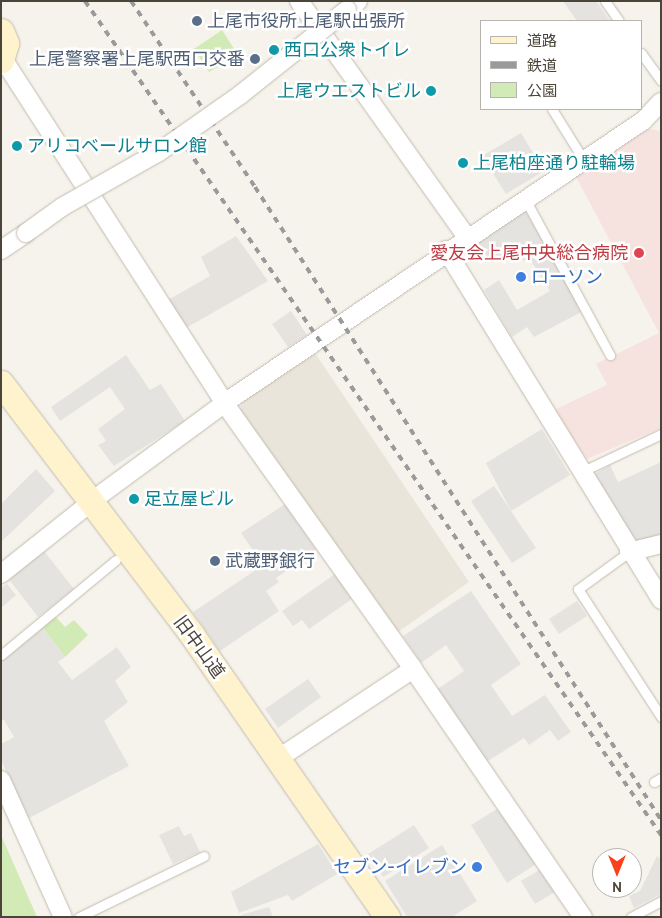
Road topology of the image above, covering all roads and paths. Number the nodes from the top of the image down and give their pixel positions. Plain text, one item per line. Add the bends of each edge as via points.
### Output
1 (299, 1) edge
2 (605, 1) edge
3 (352, 6) edge
4 (618, 20) edge
5 (1, 31) edge
6 (642, 54) edge
7 (2, 59) edge
8 (661, 82) edge
9 (661, 102) edge
10 (553, 110) edge
11 (643, 121) junction
12 (661, 123) edge
13 (583, 159) junction
14 (524, 198) junction
15 (467, 237) junction
16 (1, 250) edge
17 (446, 250) junction
18 (610, 355) dead end
19 (1, 383) edge
20 (225, 404) junction
21 (661, 434) edge
22 (581, 472) junction
23 (91, 501) junction
24 (661, 544) edge
25 (629, 552) junction
26 (116, 560) dead end
27 (1, 574) edge
28 (661, 600) edge
29 (1, 654) edge
30 (413, 669) junction
31 (661, 717) edge
32 (279, 758) junction
33 (1, 780) edge
34 (204, 856) dead end
35 (661, 901) edge
36 (62, 917) edge
37 (80, 917) edge
38 (387, 917) edge
39 (583, 917) edge
40 (631, 917) edge

1 - 15 street
2 - 4 lane
3 - 16 street, bridge via 240,95 159,152 62,207
5 - 7 main road via 6,43
6 - 8 lane
7 - 20 street
9 - 11 street
10 - 13 lane
11 - 12 street
11 - 13 street
13 - 14 street
14 - 15 street
14 - 18 lane
15 - 17 street
17 - 20 street
17 - 22 street
19 - 23 main road, 旧中山道
20 - 23 street
20 - 30 street
21 - 22 lane
22 - 25 street
23 - 27 street
23 - 32 main road, 旧中山道
24 - 25 street
25 - 28 street
25 - 31 lane via 578,589
26 - 29 lane
30 - 32 street
30 - 39 street
32 - 38 main road, 旧中山道
33 - 36 street
34 - 37 lane
35 - 40 lane

